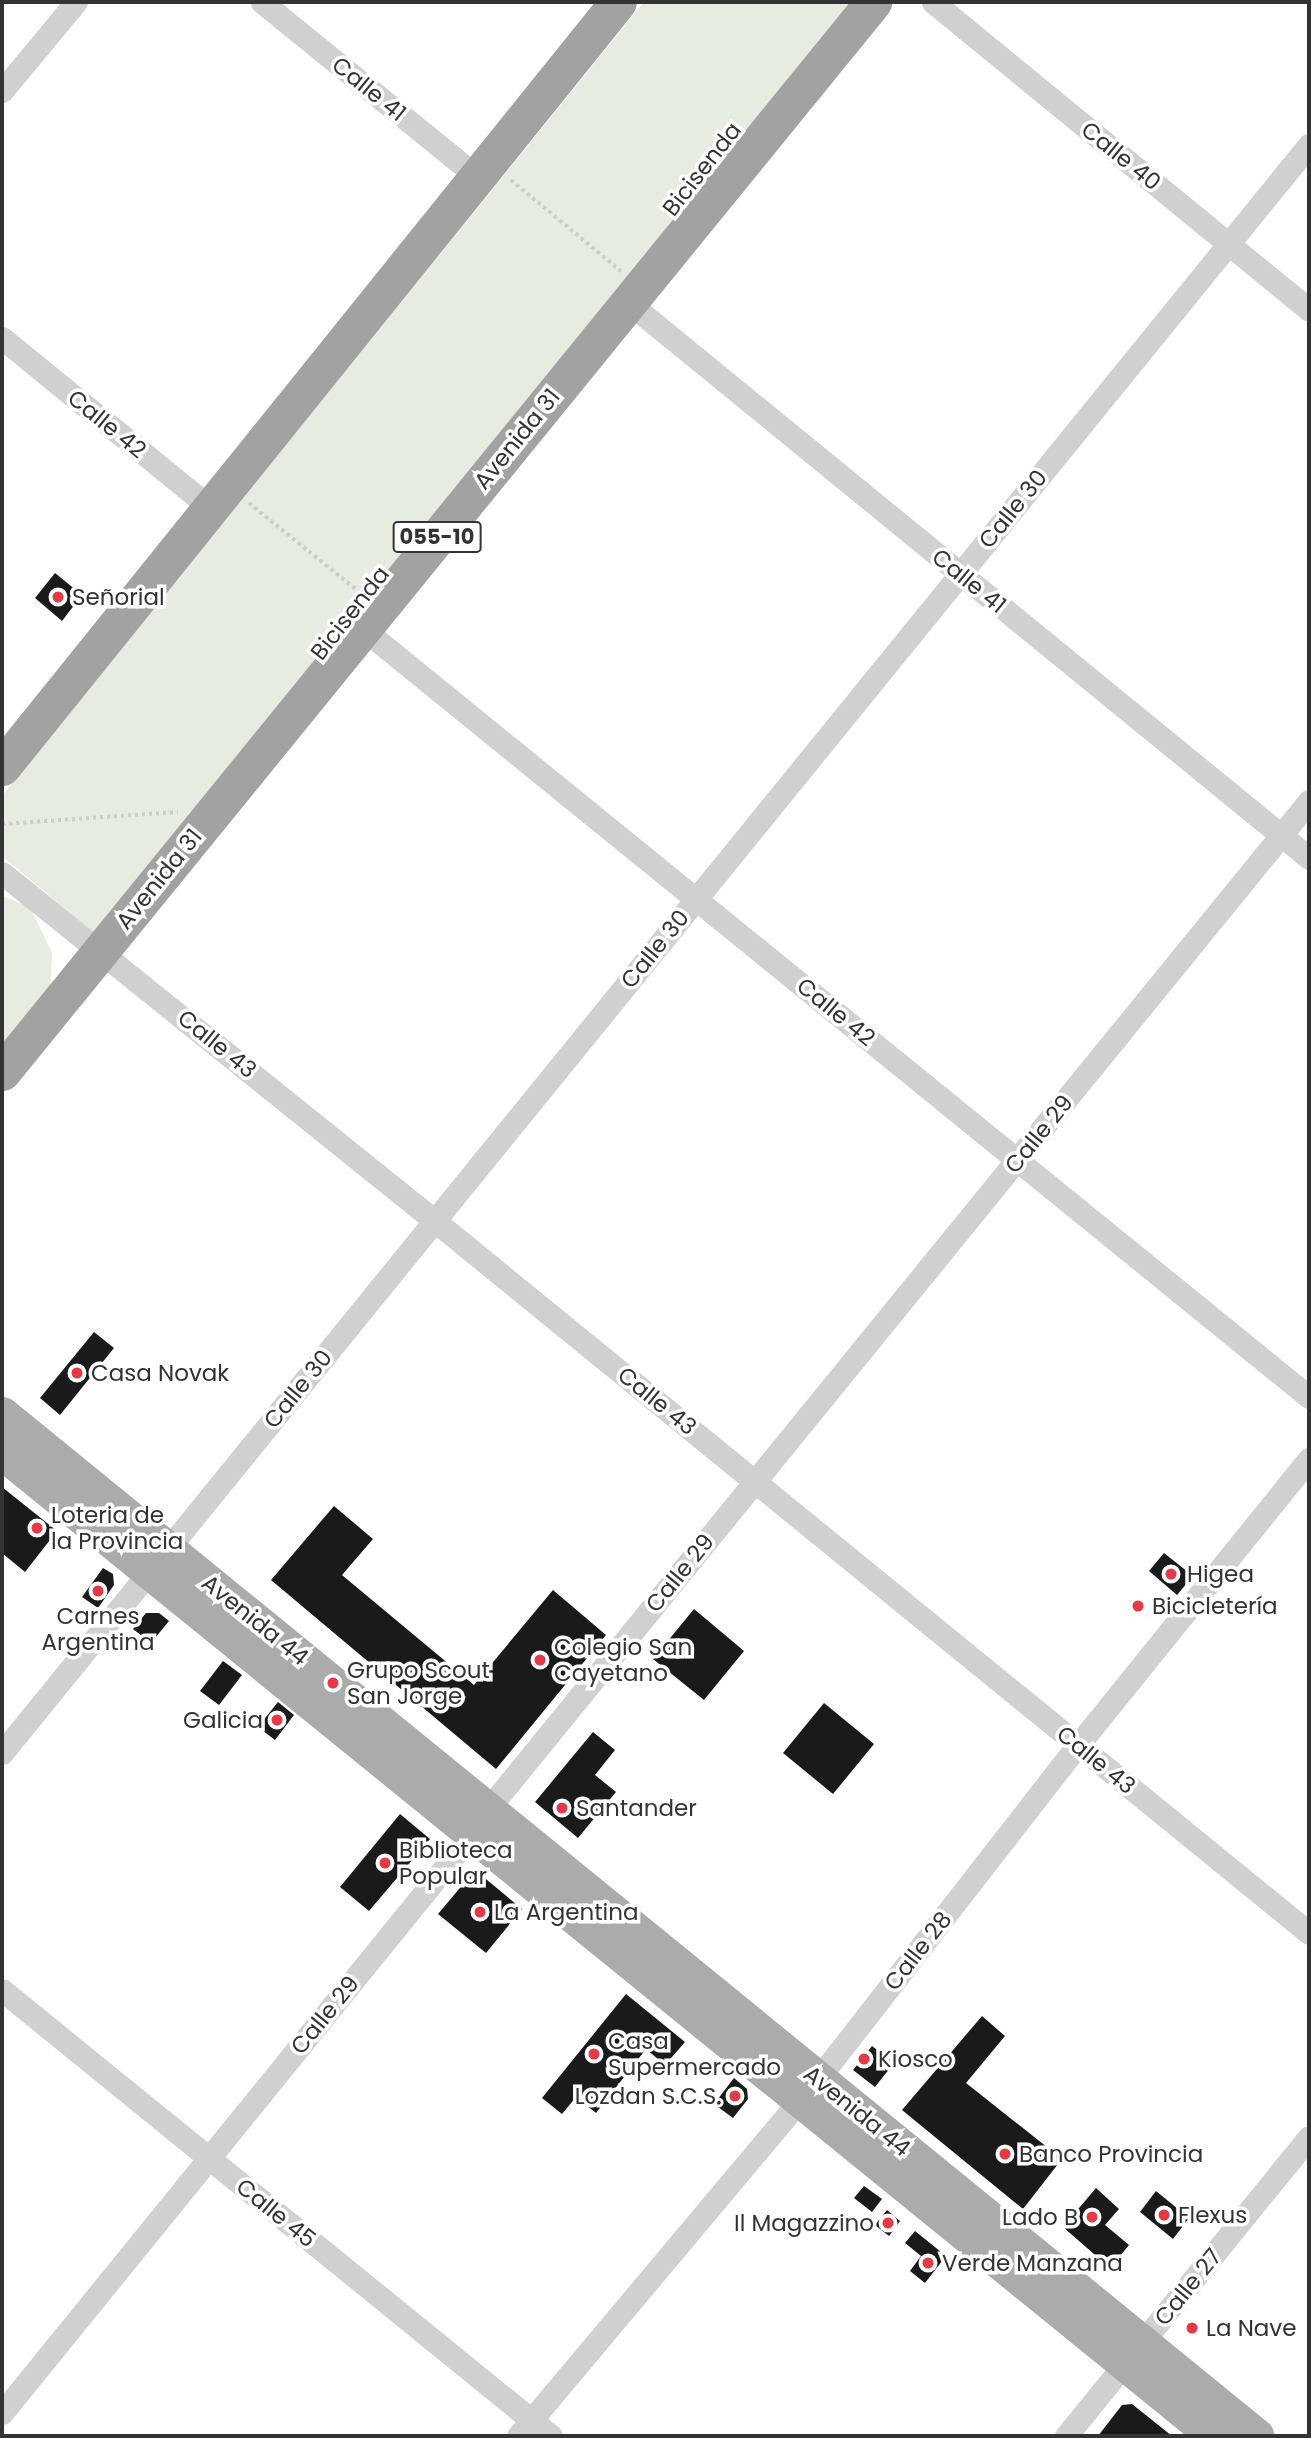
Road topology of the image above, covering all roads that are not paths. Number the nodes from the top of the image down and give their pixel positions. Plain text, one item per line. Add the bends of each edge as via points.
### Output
1 (76, 2) edge
2 (261, 2) edge
3 (618, 2) edge
4 (873, 2) edge
5 (933, 2) edge
6 (2, 91) edge
7 (1309, 145) edge
8 (483, 169) junction
9 (1229, 244) junction
10 (630, 281) junction
11 (1309, 310) edge
12 (2, 338) edge
13 (221, 498) junction
14 (961, 574) junction
15 (370, 618) junction
16 (2, 767) edge
17 (1309, 801) edge
18 (1282, 835) junction
19 (1309, 858) edge
20 (2, 873) edge
21 (696, 899) junction
22 (101, 950) junction
23 (2, 1072) edge
24 (1017, 1160) junction
25 (435, 1221) junction
26 (1309, 1397) edge
27 (2, 1414) edge
28 (2, 1451) edge
29 (1309, 1459) edge
30 (755, 1481) junction
31 (159, 1560) junction
32 (1078, 1745) junction
33 (2, 1753) edge
34 (480, 1821) junction
35 (1309, 1933) edge
36 (2, 1990) edge
37 (809, 2090) junction
38 (1309, 2137) edge
39 (208, 2158) junction
40 (1133, 2353) junction
41 (2, 2413) edge
42 (525, 2428) edge
43 (551, 2436) edge
44 (1066, 2436) edge
45 (1213, 2436) edge
46 (1257, 2436) edge

1 - 6 street
2 - 8 street, Calle 41
3 - 8 highway
4 - 10 highway, Avenida 31 / 055-10
5 - 9 street, Calle 40
7 - 9 street, Calle 30
8 - 13 highway
9 - 11 street, Calle 40
9 - 14 street, Calle 30
10 - 14 street, Calle 41
10 - 15 highway, Avenida 31 / 055-10
12 - 13 street, Calle 42
13 - 16 highway
14 - 18 street, Calle 41
14 - 21 street, Calle 30
15 - 21 street, Calle 42
15 - 22 highway, Avenida 31 / 055-10
17 - 18 street, Calle 29
18 - 19 street, Calle 41
18 - 24 street, Calle 29
20 - 22 street, Calle 43
21 - 24 street, Calle 42
21 - 25 street, Calle 30
22 - 23 highway, Avenida 31 / 055-10
22 - 25 street, Calle 43
24 - 26 street, Calle 42
24 - 30 street, Calle 29
25 - 30 street, Calle 43
25 - 31 street, Calle 30
27 - 31 main road, Avenida 44
28 - 31 main road, Avenida 44
29 - 32 street, Calle 28
30 - 32 street, Calle 43
30 - 34 street, Calle 29
31 - 33 street, Calle 30
31 - 34 main road, Avenida 44
32 - 35 street, Calle 43
32 - 37 street, Calle 28
34 - 37 main road, Avenida 44
34 - 39 street, Calle 29
36 - 39 street, Calle 45
37 - 40 main road, Avenida 44
37 - 42 street, Calle 28
38 - 40 street, Calle 27
39 - 41 street, Calle 29
39 - 42 street, Calle 45
40 - 44 street, Calle 27
40 - 45 main road, Avenida 44
40 - 46 main road, Avenida 44
42 - 43 street, Calle 45

